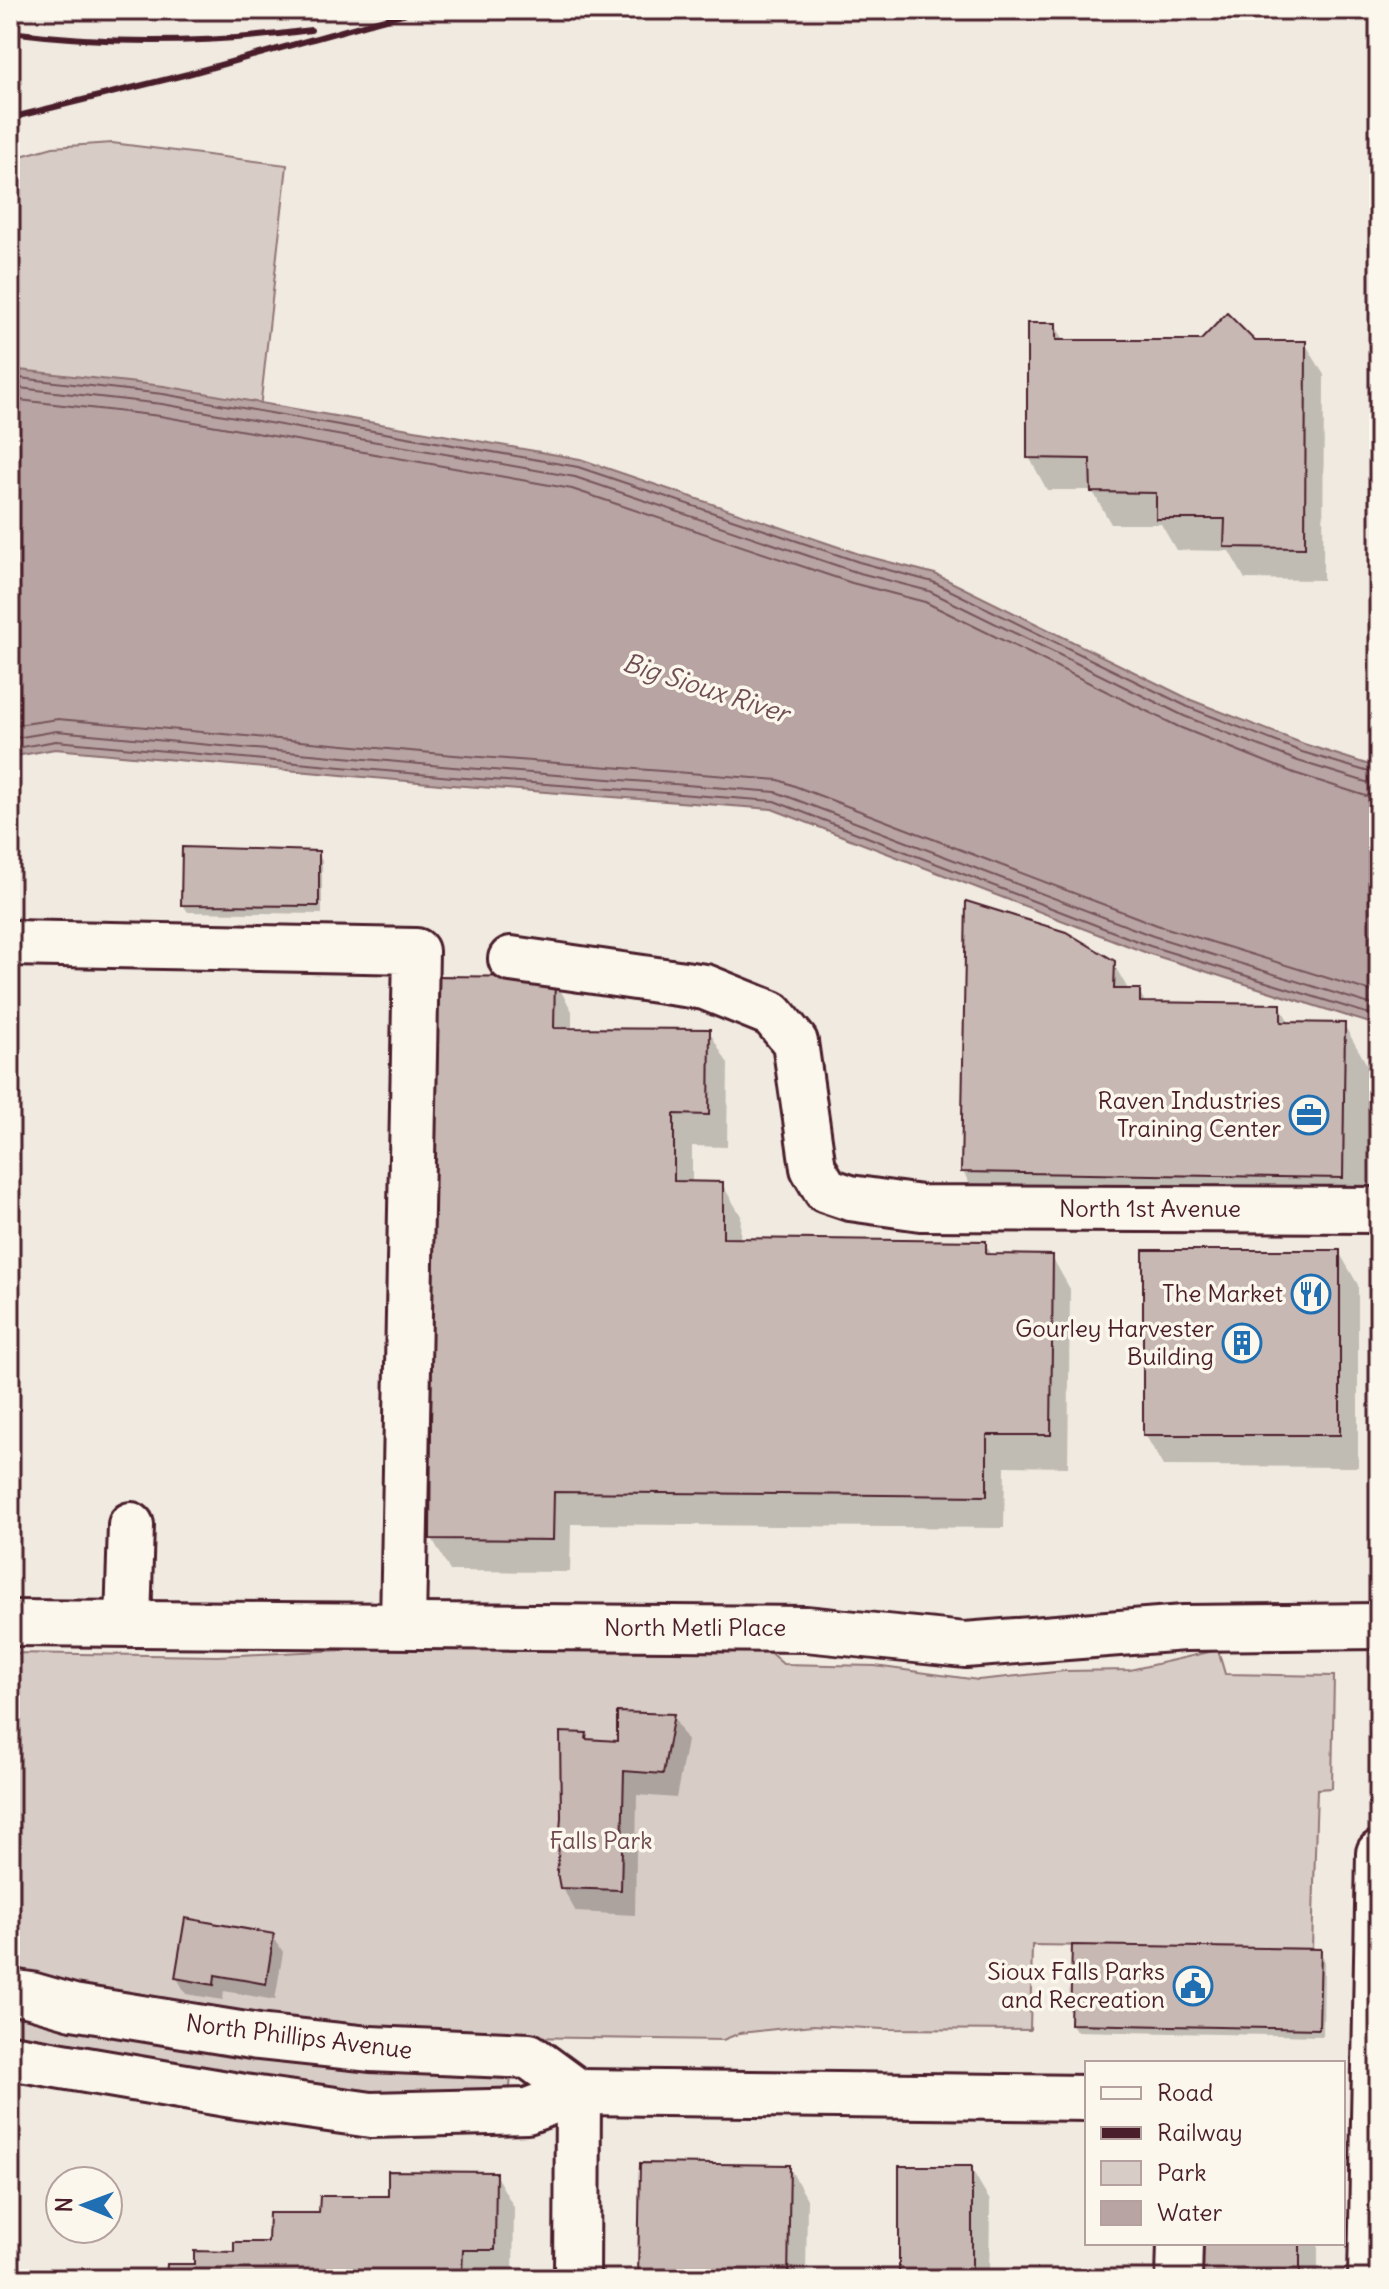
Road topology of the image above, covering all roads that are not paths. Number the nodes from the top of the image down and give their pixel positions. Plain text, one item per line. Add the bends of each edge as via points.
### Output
1 (10, 943) edge
2 (511, 959) dead end
3 (1379, 1210) edge
4 (131, 1525) dead end
5 (10, 1623) edge
6 (128, 1623) junction
7 (403, 1625) junction
8 (1379, 1626) edge
9 (1379, 1853) edge
10 (10, 1992) edge
11 (10, 2057) edge
12 (578, 2092) junction
13 (1085, 2098) edge
14 (1366, 2101) edge
15 (1180, 2245) edge
16 (577, 2279) edge
17 (1179, 2279) edge
18 (1371, 2279) edge

1 - 7 street via 416,951
2 - 3 street, North 1st Avenue via 705,987 772,1014 795,1042 813,1168 826,1190 850,1198 921,1208
4 - 6 street
5 - 6 street, North Metli Place
6 - 7 street, North Metli Place
7 - 8 street, North Metli Place via 806,1629 965,1645 1184,1628
9 - 14 street
10 - 12 street, North Phillips Avenue via 258,2037 370,2049 529,2056
11 - 12 street via 371,2115 527,2111
12 - 13 street
12 - 16 street
14 - 18 street
15 - 17 street

